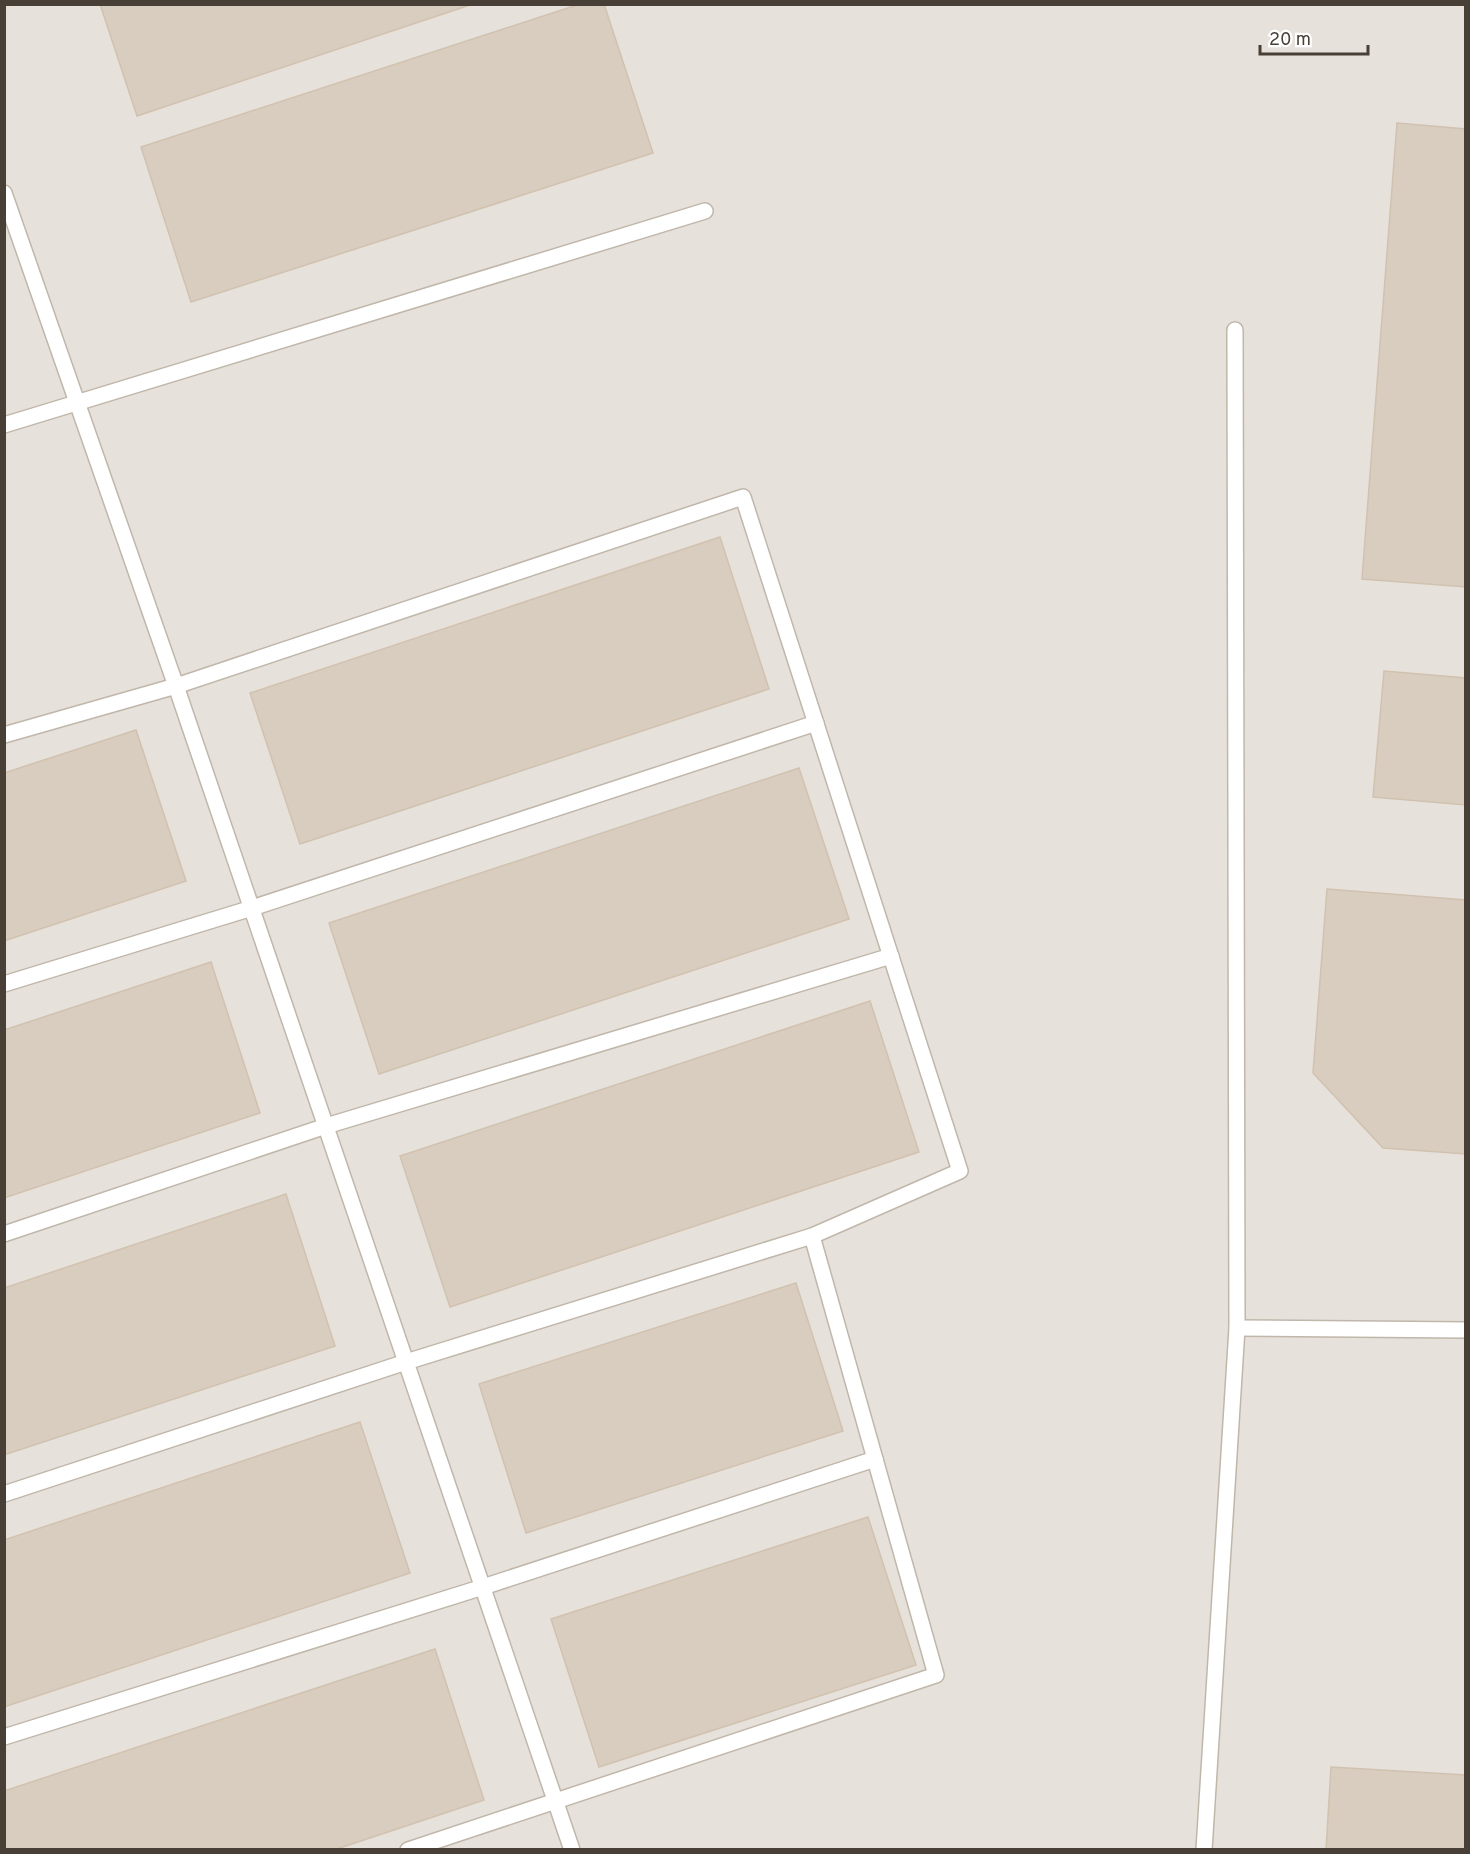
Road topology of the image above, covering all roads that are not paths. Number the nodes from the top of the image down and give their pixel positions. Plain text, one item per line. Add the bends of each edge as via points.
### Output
1 (4, 193) edge
2 (705, 211) dead end
3 (1235, 330) dead end
4 (78, 403) junction
5 (4, 425) edge
6 (176, 686) junction
7 (816, 723) junction
8 (4, 735) edge
9 (252, 908) junction
10 (891, 956) junction
11 (4, 984) edge
12 (326, 1126) junction
13 (4, 1234) edge
14 (812, 1236) junction
15 (1237, 1328) junction
16 (1466, 1330) edge
17 (406, 1362) junction
18 (875, 1459) junction
19 (4, 1494) edge
20 (483, 1587) junction
21 (4, 1737) edge
22 (556, 1801) junction
23 (408, 1850) edge
24 (572, 1850) edge
25 (1204, 1850) edge

1 - 4 lane
2 - 4 lane
3 - 15 lane
4 - 5 lane
4 - 6 lane
6 - 7 lane via 743,497
6 - 8 lane
6 - 9 lane
7 - 9 lane
7 - 10 lane
9 - 11 lane
9 - 12 lane
10 - 12 lane
10 - 14 lane via 960,1171
12 - 13 lane
12 - 17 lane
14 - 17 lane
14 - 18 lane
15 - 16 lane
15 - 25 lane
17 - 19 lane
17 - 20 lane
18 - 20 lane
18 - 22 lane via 936,1675
20 - 21 lane
20 - 22 lane
22 - 23 lane
22 - 24 lane

